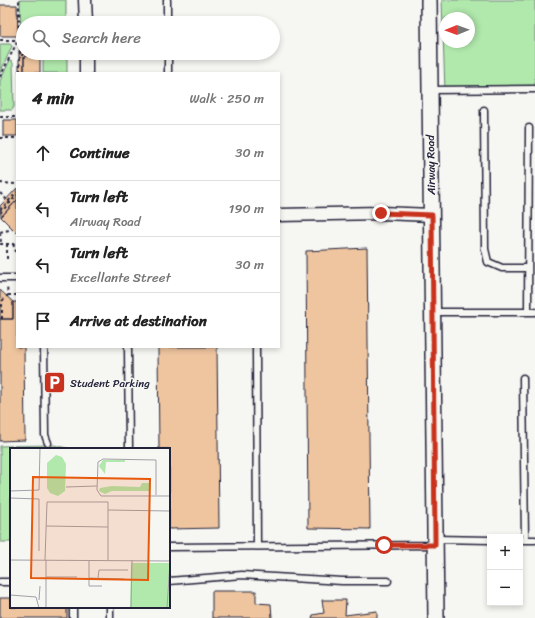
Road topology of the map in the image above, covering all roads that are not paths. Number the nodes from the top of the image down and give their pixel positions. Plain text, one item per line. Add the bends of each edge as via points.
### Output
1 (86, 0) edge
2 (167, 0) edge
3 (429, 0) edge
4 (86, 16) edge
5 (167, 16) edge
6 (86, 60) edge
7 (168, 60) edge
8 (86, 72) edge
9 (168, 72) edge
10 (535, 89) edge
11 (430, 90) junction
12 (484, 110) dead end
13 (529, 128) dead end
14 (280, 215) edge
15 (432, 215) junction
16 (528, 268) junction
17 (0, 278) edge
18 (16, 278) edge
19 (433, 312) junction
20 (532, 312) edge
21 (44, 348) edge
22 (128, 348) edge
23 (256, 348) edge
24 (523, 378) dead end
25 (48, 443) dead end
26 (129, 448) edge
27 (522, 534) edge
28 (487, 540) edge
29 (523, 540) edge
30 (535, 540) edge
31 (435, 542) junction
32 (170, 546) edge
33 (257, 546) junction
34 (170, 580) edge
35 (388, 581) dead end
36 (436, 618) edge

1 - 4 street
2 - 5 lane
3 - 11 street, Airway Road
6 - 8 street
7 - 9 lane
10 - 11 lane
11 - 15 street, Airway Road
12 - 16 lane via 485,249 488,262 502,268
13 - 16 lane
14 - 15 street
15 - 19 street, Airway Road
16 - 20 lane
17 - 18 lane
19 - 20 lane
19 - 31 street, Airway Road
21 - 25 lane via 44,435
22 - 26 lane
23 - 33 lane
24 - 27 lane
28 - 31 lane
29 - 30 lane
31 - 33 lane
31 - 36 street, Airway Road
32 - 33 lane
34 - 35 lane via 242,574 342,581

